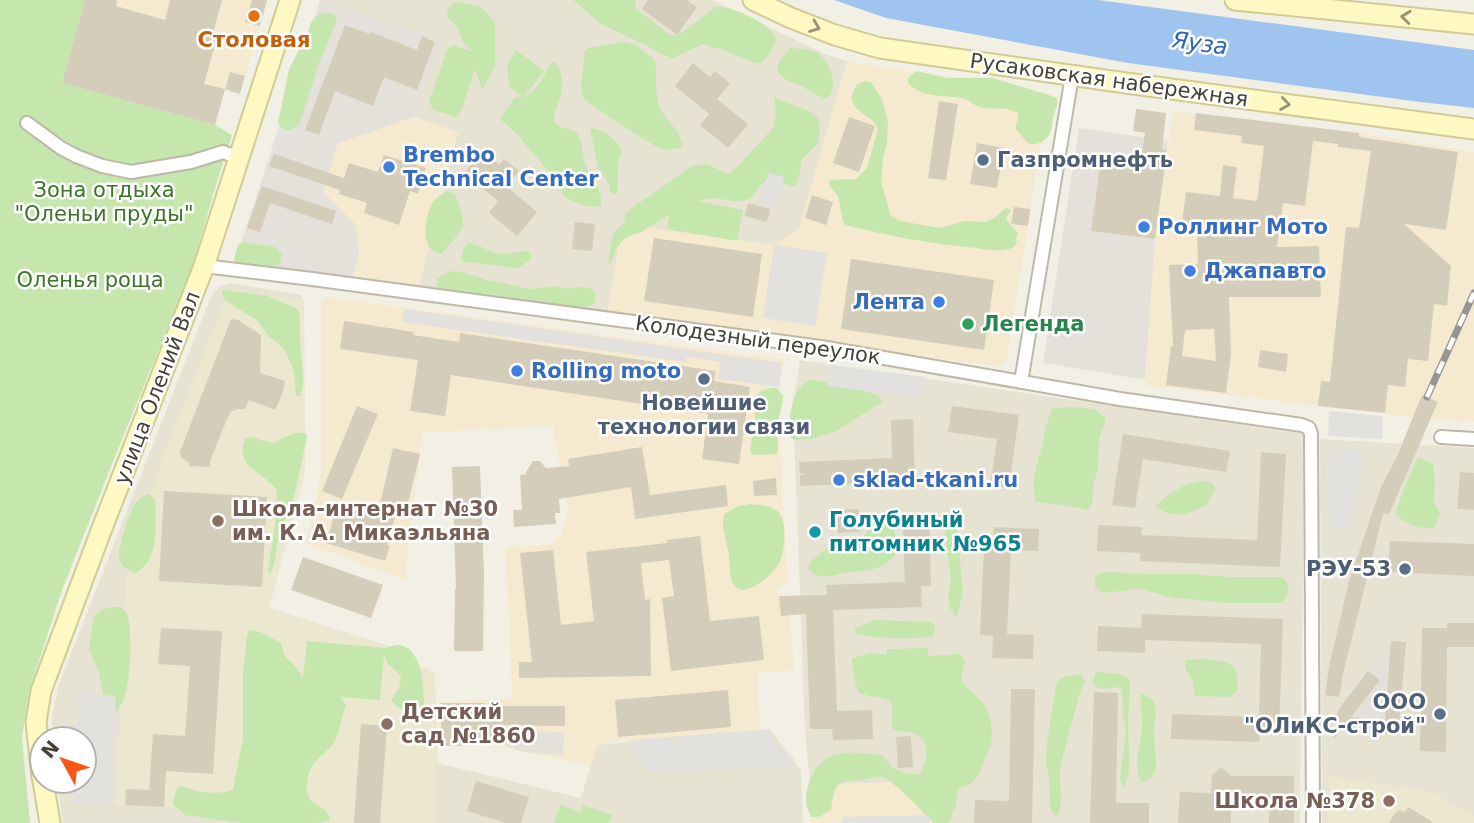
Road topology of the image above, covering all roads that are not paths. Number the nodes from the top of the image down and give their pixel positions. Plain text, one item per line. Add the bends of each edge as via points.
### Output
1 (290, 0) edge
2 (753, 0) edge
3 (1235, 0) edge
4 (1474, 24) edge
5 (1072, 76) junction
6 (27, 123) dead end
7 (1474, 129) edge
8 (239, 158) junction
9 (204, 266) junction
10 (1021, 382) junction
11 (1441, 437) dead end
12 (1474, 439) edge
13 (36, 725) edge
14 (45, 795) edge
15 (50, 823) edge
16 (1313, 823) edge

1 - 8 main road, улица Олений Вал
2 -> 5 main road, Русаковская набережная via 835,35 880,48
4 -> 3 main road
5 -> 7 main road, Русаковская набережная
5 - 10 street
6 - 8 street via 76,156 131,172 223,152
8 - 9 main road, улица Олений Вал
9 - 10 street, Колодезный переулок via 821,347
9 - 13 main road, улица Олений Вал via 41,691
10 - 16 street, Колодезный переулок via 1309,428
11 - 12 street
14 - 15 main road, улица Олений Вал

